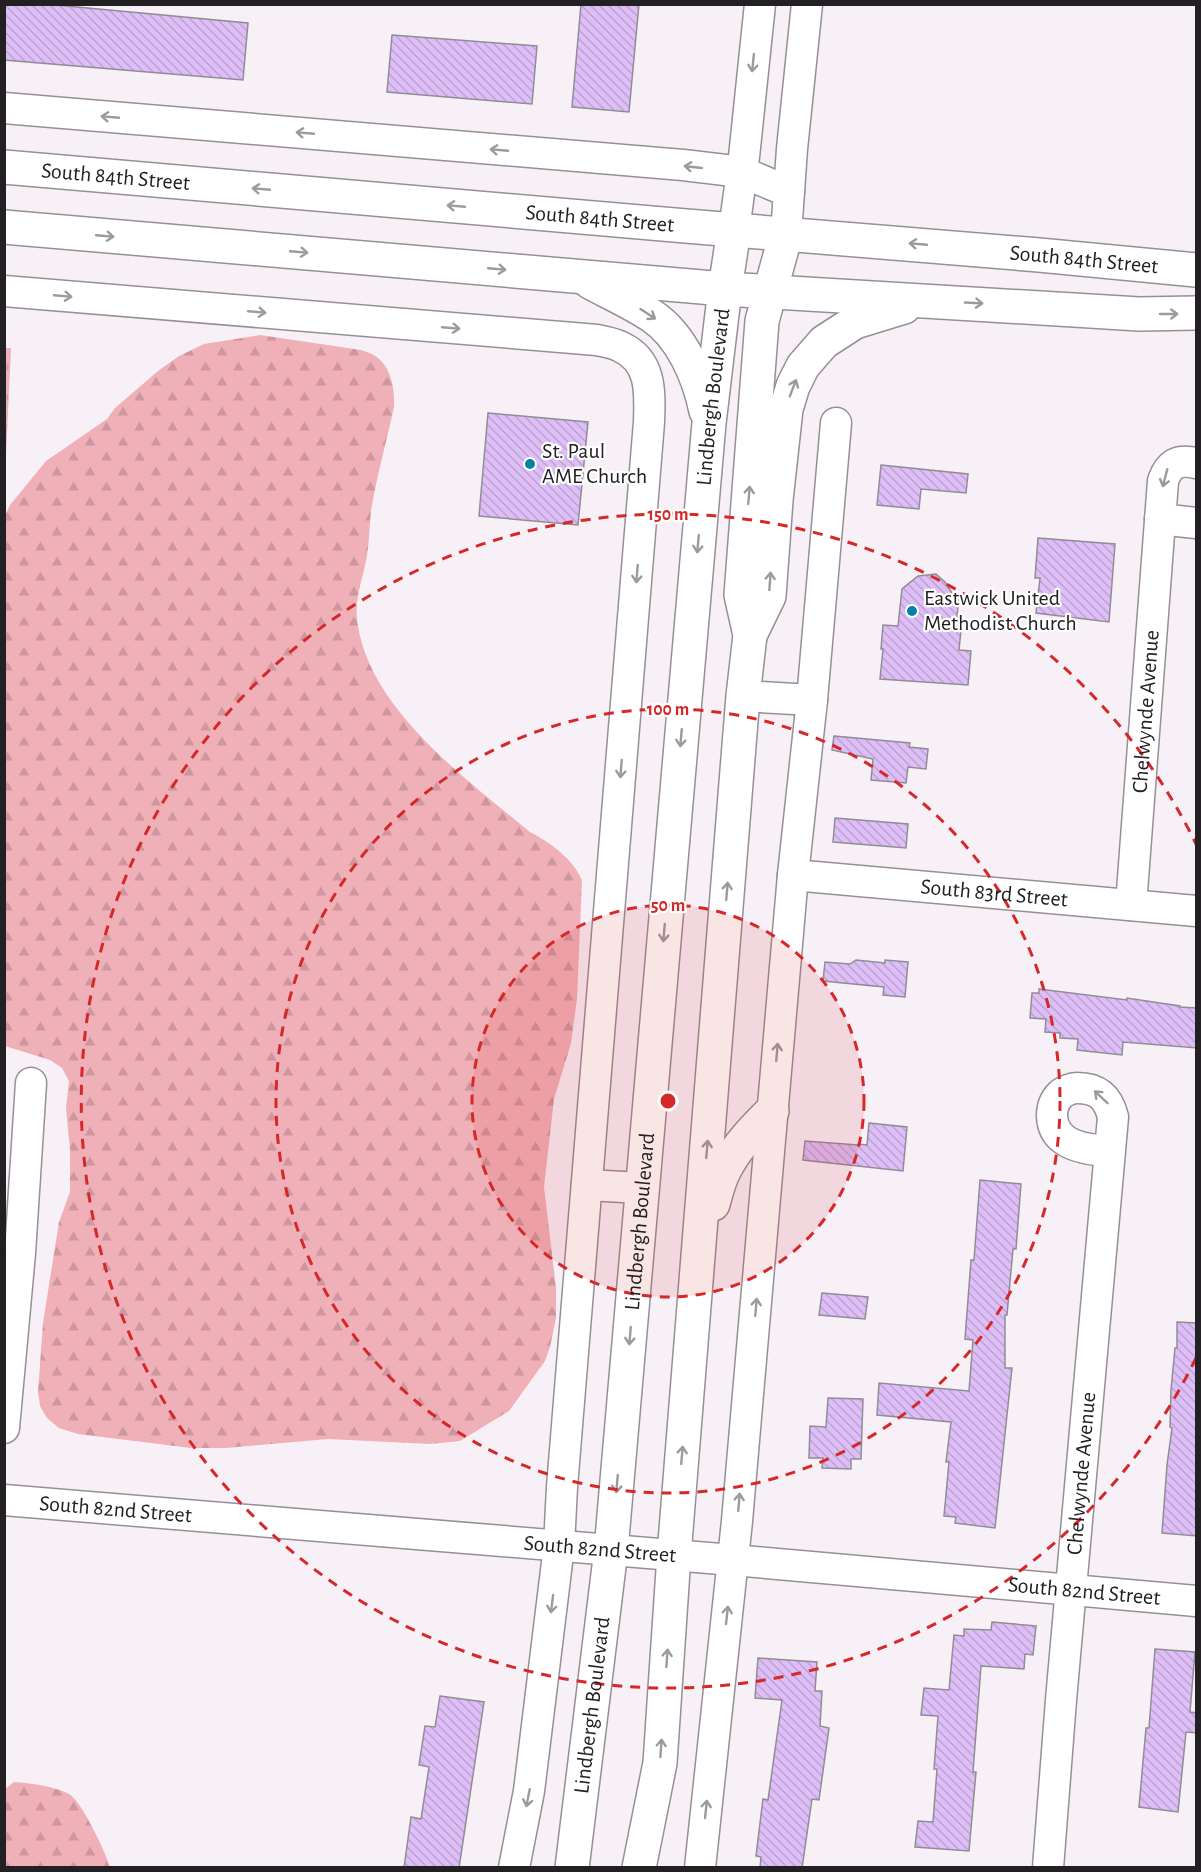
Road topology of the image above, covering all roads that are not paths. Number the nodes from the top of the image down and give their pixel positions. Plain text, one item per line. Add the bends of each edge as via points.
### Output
1 (760, 4) edge
2 (807, 4) edge
3 (4, 108) edge
4 (4, 167) edge
5 (742, 172) junction
6 (789, 192) junction
7 (4, 227) edge
8 (735, 230) junction
9 (47, 231) junction
10 (786, 234) junction
11 (4, 237) edge
12 (1197, 270) edge
13 (578, 276) junction
14 (725, 289) junction
15 (771, 290) junction
16 (4, 291) edge
17 (927, 301) junction
18 (1197, 313) edge
19 (709, 423) junction
20 (836, 423) dead end
21 (1197, 462) edge
22 (1160, 519) junction
23 (1197, 523) edge
24 (750, 635) junction
25 (743, 696) junction
26 (812, 700) junction
27 (793, 875) junction
28 (1131, 905) junction
29 (1197, 911) edge
30 (31, 1083) dead end
31 (772, 1111) junction
32 (1110, 1151) dead end
33 (587, 1185) junction
34 (642, 1188) junction
35 (699, 1249) junction
36 (4, 1428) edge
37 (4, 1500) edge
38 (559, 1546) junction
39 (611, 1550) junction
40 (674, 1555) junction
41 (733, 1560) junction
42 (1071, 1590) junction
43 (1197, 1601) edge
44 (646, 1859) edge
45 (514, 1868) edge
46 (572, 1868) edge
47 (700, 1868) edge
48 (1047, 1868) edge

1 -> 5 street, Lindbergh Boulevard
2 - 6 street, Lindbergh Boulevard
5 -> 3 street
8 -> 4 main road, South 84th Street
5 - 6 street
5 - 8 street, Lindbergh Boulevard
6 - 10 street, Lindbergh Boulevard
7 - 9 main road, South 84th Street
8 - 10 main road, South 84th Street
8 - 14 main road, Lindbergh Boulevard
9 - 11 main road
9 -> 13 main road, South 84th Street
12 -> 10 main road, South 84th Street
10 - 15 main road, Lindbergh Boulevard
13 - 14 main road, South 84th Street
13 -> 19 main road via 640,309 664,327 696,375
14 - 15 main road, South 84th Street
14 - 19 main road, Lindbergh Boulevard
15 - 17 main road, South 84th Street
24 -> 15 main road, Lindbergh Boulevard via 741,595 762,321
16 -> 33 street via 597,340 620,346 635,356 650,390 649,422
17 -> 18 main road, South 84th Street via 1139,314
24 -> 17 main road via 769,596 786,409 803,366 824,342 855,322
19 -> 34 main road, Lindbergh Boulevard
20 - 26 street
21 -> 22 street, Chelwynde Avenue via 1177,463 1168,468
22 - 23 street
22 - 28 street, Chelwynde Avenue
24 - 25 main road, Lindbergh Boulevard
25 - 26 street
35 -> 25 main road, Lindbergh Boulevard
26 - 27 street
27 - 28 street, South 83rd Street
31 -> 27 street
28 - 29 street, South 83rd Street
30 - 36 street
31 - 35 main road via 741,1143 723,1171
41 -> 31 street
32 - 42 street, Chelwynde Avenue
33 - 34 street
33 - 38 street
34 -> 39 main road, Lindbergh Boulevard
40 -> 35 main road, Lindbergh Boulevard
37 - 38 street, South 82nd Street
38 - 39 street, South 82nd Street
38 -> 45 street via 529,1791
39 - 40 street, South 82nd Street
39 - 46 main road, Lindbergh Boulevard
40 - 41 street, South 82nd Street
44 -> 40 main road, Lindbergh Boulevard via 660,1763
41 - 42 street, South 82nd Street
47 -> 41 street
42 - 43 street, South 82nd Street
42 - 48 street, Chelwynde Avenue

